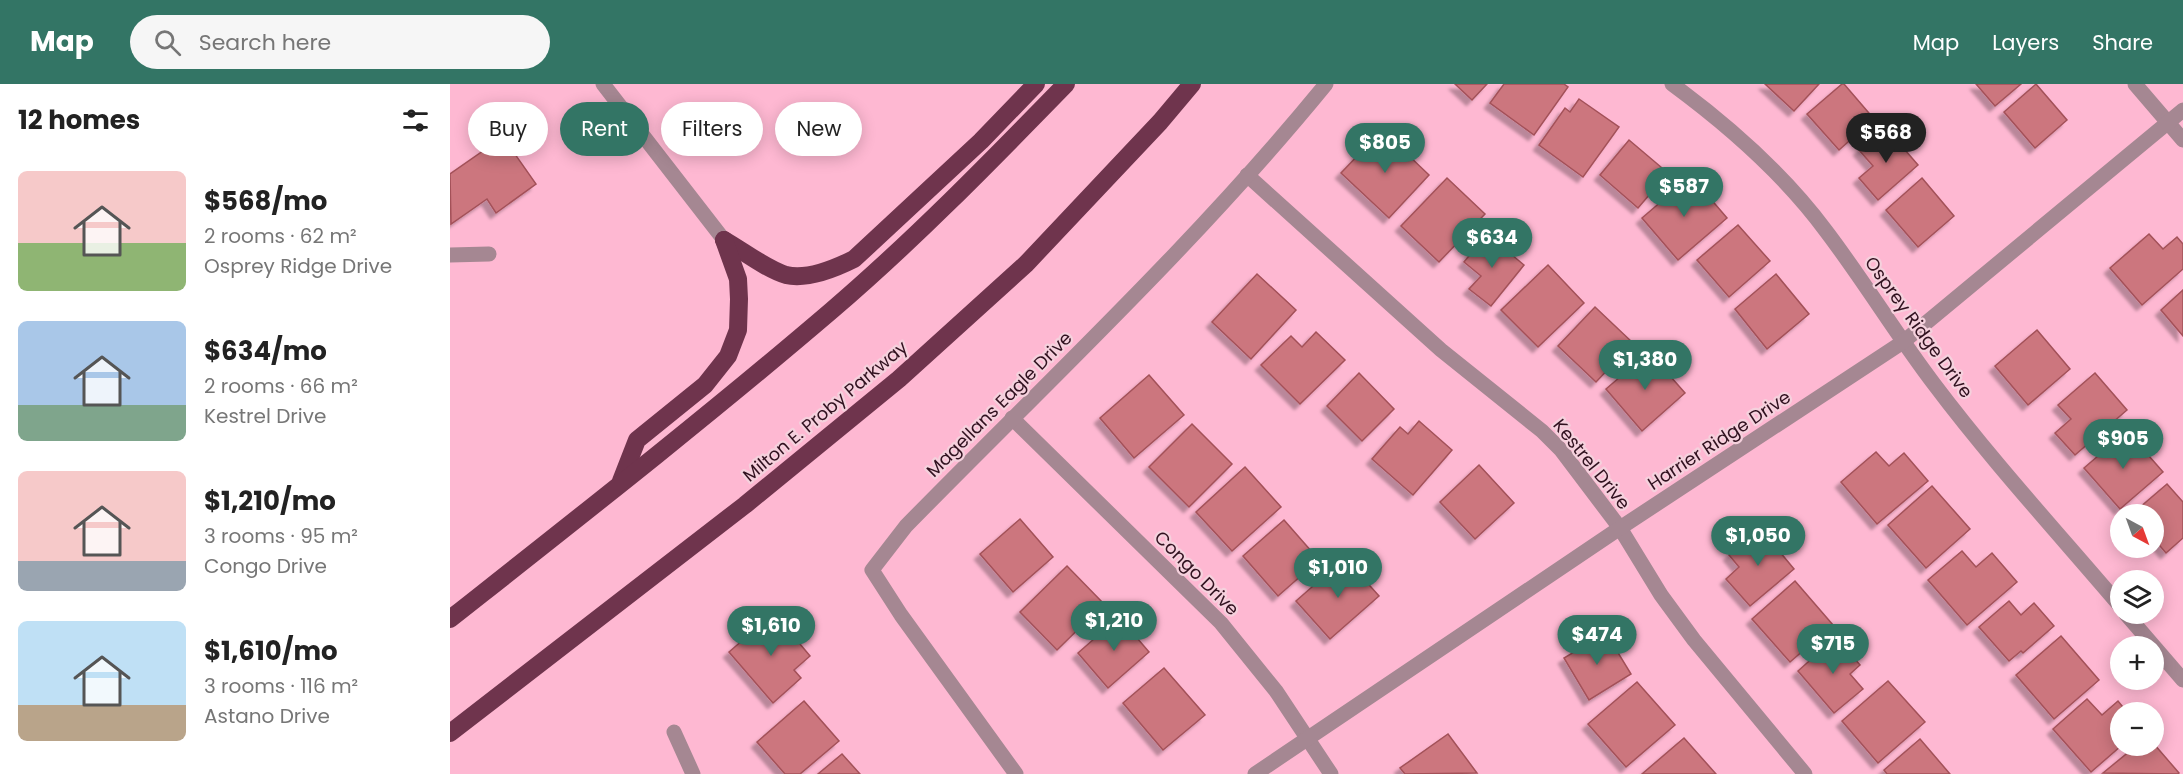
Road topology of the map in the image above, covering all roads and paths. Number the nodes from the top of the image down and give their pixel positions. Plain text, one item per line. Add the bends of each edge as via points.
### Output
1 (603, 84) edge
2 (1036, 84) edge
3 (1066, 84) edge
4 (1192, 84) edge
5 (1326, 84) edge
6 (1672, 84) edge
7 (2135, 84) edge
8 (2183, 110) edge
9 (2168, 123) junction
10 (2183, 140) edge
11 (1247, 175) junction
12 (724, 240) junction
13 (489, 254) dead end
14 (450, 255) edge
15 (1903, 342) junction
16 (1012, 418) junction
17 (620, 484) junction
18 (1620, 528) junction
19 (2110, 594) edge
20 (450, 619) edge
21 (2135, 624) edge
22 (2183, 680) edge
23 (674, 732) dead end
24 (450, 733) edge
25 (1308, 739) junction
26 (693, 774) edge
27 (1016, 774) edge
28 (1255, 774) edge
29 (1331, 774) edge
30 (1805, 774) edge

1 - 12 street
2 - 12 highway via 854,259 833,270 787,275
3 - 17 highway via 950,203 832,310
4 - 24 highway, Milton E. Proby Parkway via 1026,264 899,379 745,505
5 - 11 street, Magellans Eagle Drive
6 - 15 street, Osprey Ridge Drive via 1739,137 1800,199 1850,263
7 - 9 street
8 - 9 street, Harrier Ridge Drive
9 - 10 street
9 - 15 street, Harrier Ridge Drive
11 - 16 street, Magellans Eagle Drive via 1144,286
11 - 18 street, Kestrel Drive via 1441,350 1542,431
12 - 17 highway via 738,279 739,299 738,330 728,356 705,385 637,440
13 - 14 street
15 - 18 street, Harrier Ridge Drive
15 - 19 street, Osprey Ridge Drive via 1974,434
16 - 25 street, Congo Drive via 1221,623 1276,691
16 - 27 street, Magellans Eagle Drive via 906,525 872,570
17 - 20 highway
18 - 25 street, Harrier Ridge Drive
18 - 30 street, Kestrel Drive via 1694,640
21 - 22 street
23 - 26 street
25 - 28 street, Harrier Ridge Drive
25 - 29 street, Congo Drive

